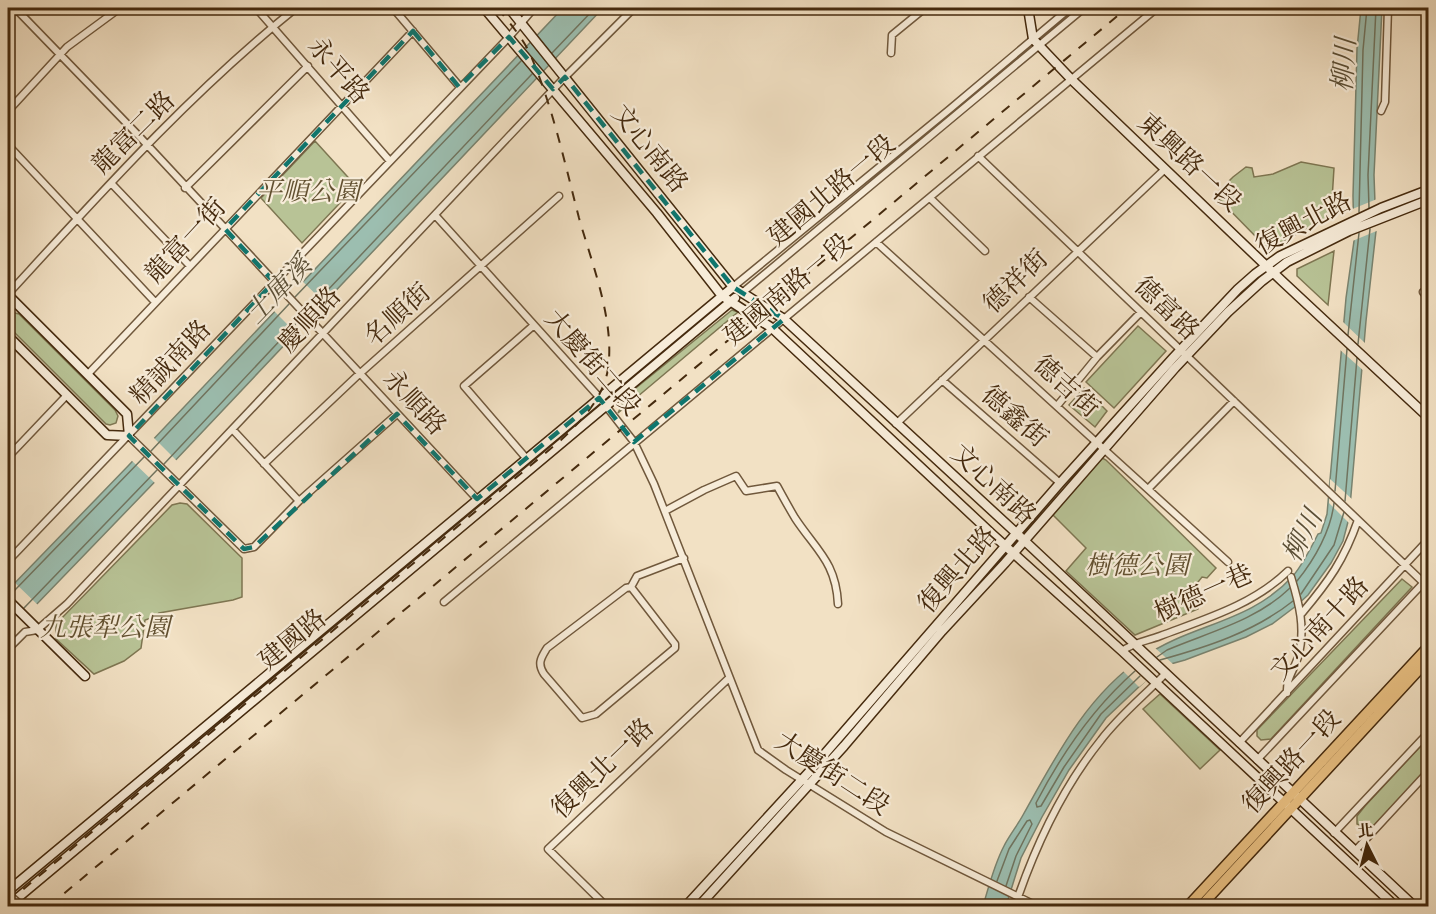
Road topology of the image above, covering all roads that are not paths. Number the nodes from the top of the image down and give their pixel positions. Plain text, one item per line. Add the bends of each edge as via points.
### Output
1 (15, 8) edge
2 (120, 8) edge
3 (256, 8) edge
4 (296, 8) edge
5 (393, 8) edge
6 (484, 8) edge
7 (509, 8) edge
8 (534, 8) edge
9 (634, 8) edge
10 (925, 8) edge
11 (1028, 8) edge
12 (1070, 8) edge
13 (1084, 8) edge
14 (1157, 8) edge
15 (1388, 8) edge
16 (522, 23) junction
17 (273, 26) junction
18 (413, 32) junction
19 (509, 37) junction
20 (1036, 42) junction
21 (891, 53) dead end
22 (60, 56) junction
23 (308, 66) junction
24 (565, 77) junction
25 (1071, 78) junction
26 (460, 87) junction
27 (553, 90) junction
28 (342, 106) junction
29 (8, 111) edge
30 (1381, 111) dead end
31 (8, 145) edge
32 (146, 146) junction
33 (978, 156) junction
34 (389, 160) junction
35 (1164, 169) junction
36 (111, 183) junction
37 (185, 188) junction
38 (1428, 190) edge
39 (559, 196) dead end
40 (930, 198) junction
41 (1428, 200) edge
42 (1378, 214) junction
43 (435, 215) junction
44 (77, 219) junction
45 (225, 230) junction
46 (876, 242) junction
47 (985, 250) dead end
48 (1076, 251) junction
49 (190, 266) junction
50 (480, 266) junction
51 (1270, 269) junction
52 (274, 282) junction
53 (733, 287) junction
54 (742, 292) junction
55 (1423, 292) dead end
56 (8, 295) edge
57 (722, 296) junction
58 (1029, 297) junction
59 (1428, 298) edge
60 (732, 301) junction
61 (156, 302) junction
62 (1141, 312) junction
63 (784, 319) junction
64 (534, 325) junction
65 (772, 328) junction
66 (323, 334) junction
67 (8, 336) edge
68 (985, 339) junction
69 (1183, 354) junction
70 (1097, 357) junction
71 (88, 374) junction
72 (361, 375) junction
73 (942, 380) junction
74 (67, 395) junction
75 (599, 398) junction
76 (1234, 401) junction
77 (606, 406) junction
78 (1057, 406) junction
79 (397, 414) junction
80 (1428, 417) edge
81 (896, 424) junction
82 (233, 430) junction
83 (129, 435) junction
84 (634, 442) junction
85 (1101, 446) junction
86 (8, 457) edge
87 (526, 458) junction
88 (264, 464) junction
89 (1060, 483) junction
90 (180, 486) junction
91 (1148, 489) junction
92 (477, 499) junction
93 (299, 501) junction
94 (665, 511) junction
95 (1358, 520) junction
96 (1020, 538) junction
97 (1428, 540) edge
98 (1010, 549) junction
99 (684, 558) junction
100 (8, 561) edge
101 (1228, 562) dead end
102 (1406, 564) junction
103 (1427, 583) edge
104 (631, 587) junction
105 (8, 600) edge
106 (444, 602) dead end
107 (837, 604) dead end
108 (1301, 610) junction
109 (34, 626) junction
110 (1132, 644) junction
111 (1428, 647) edge
112 (8, 649) edge
113 (1122, 651) junction
114 (1428, 660) edge
115 (1163, 673) junction
116 (85, 676) dead end
117 (729, 678) junction
118 (1153, 681) junction
119 (1287, 693) junction
120 (1428, 733) edge
121 (1239, 743) junction
122 (1257, 760) junction
123 (1428, 772) edge
124 (805, 782) junction
125 (1296, 795) junction
126 (1286, 806) junction
127 (1334, 833) junction
128 (1355, 851) junction
129 (8, 890) edge
130 (1017, 896) junction
131 (9, 906) edge
132 (22, 906) edge
133 (606, 906) edge
134 (686, 906) edge
135 (699, 906) edge
136 (1037, 906) edge
137 (1188, 906) edge
138 (1201, 906) edge
139 (1395, 906) edge
140 (1414, 906) edge

1 - 22 street
2 - 22 street
3 - 17 street, 永平路
4 - 17 street, 龍富二路
5 - 18 street
6 - 19 main road
7 - 16 main road
8 - 16 street, 精誠南路
9 - 24 street, 慶順路
10 - 21 street via 892,35
11 - 20 main road
12 - 20 street, 建國北路一段
13 - 20 street, 建國北路一段
14 - 25 street, 建國南路一段
15 - 30 street via 1385,102
16 - 19 street, 精誠南路
16 - 24 main road, 文心南路
17 - 23 street, 永平路
17 - 32 street, 龍富二路
18 - 26 street
18 - 28 street, 龍富一街
19 - 26 street, 精誠南路
19 - 27 main road, 文心南路
20 - 25 main road, 東興路一段
20 - 53 street, 建國北路一段
20 - 54 street, 建國北路一段
22 - 29 street
22 - 32 street
23 - 28 street, 永平路
23 - 37 street
24 - 27 street, 慶順路
24 - 53 main road, 文心南路
25 - 33 street, 建國南路一段
25 - 35 main road, 東興路一段
26 - 34 street, 精誠南路
27 - 43 street, 慶順路
27 - 57 main road, 文心南路
28 - 34 street, 永平路
28 - 45 street, 龍富一街
31 - 44 street
32 - 36 street, 龍富二路
32 - 37 street
33 - 40 street, 建國南路一段
33 - 48 street, 德富路
34 - 52 street, 精誠南路
35 - 48 street, 德祥街
35 - 51 main road, 東興路一段
36 - 44 street, 龍富二路
36 - 49 street
37 - 45 street
38 - 42 main road, 復興北路
39 - 50 street, 名順街
40 - 46 street, 建國南路一段
40 - 47 street
41 - 42 main road, 復興北路
42 - 51 main road, 復興北路
43 - 50 street, 大慶街二段
43 - 66 street, 慶順路
44 - 56 street, 龍富二路
44 - 61 street
45 - 49 street, 龍富一街
45 - 52 street
46 - 63 street, 建國南路一段
46 - 68 street, 德吉街
48 - 58 street, 德祥街
48 - 62 street, 德富路
49 - 61 street, 龍富一街
50 - 64 street, 大慶街二段
50 - 72 street, 名順街
51 - 69 main road, 復興北路
51 - 80 main road, 東興路一段
52 - 66 street, 永順路
52 - 83 street, 精誠南路
53 - 54 main road, 文心南路
53 - 57 main road, 建國北路一段
54 - 60 main road, 建國北路一段
54 - 63 main road, 文心南路
55 - 59 street
56 - 71 main road
57 - 60 main road, 文心南路
57 - 75 main road, 建國北路一段
58 - 68 street, 德祥街
58 - 70 street
60 - 65 main road, 文心南路
60 - 77 main road, 建國北路一段
61 - 71 street, 龍富一街
62 - 69 street, 德富路
62 - 70 street
63 - 65 street, 建國南路一段
63 - 81 main road, 文心南路
64 - 75 street, 大慶街二段
64 - 87 street via 464,386
65 - 84 street, 建國南路一段
65 - 98 main road, 文心南路
66 - 72 street, 永順路
66 - 82 street, 慶順路
67 - 74 main road
68 - 73 street, 德祥街
68 - 78 street, 德吉街
69 - 76 street, 德富路
69 - 85 main road, 復興北路
70 - 78 street
71 - 83 main road via 127,414
72 - 79 street, 永順路
72 - 88 street, 名順街
73 - 81 street, 德祥街
73 - 89 street, 德鑫街
74 - 83 main road via 107,435
74 - 86 street
75 - 77 street, 大慶街二段
75 - 87 main road, 建國路
76 - 91 street
76 - 95 street, 德富路
77 - 84 street, 大慶街二段
77 - 131 main road, 建國路
78 - 85 street, 德吉街
79 - 92 street, 永順路
79 - 93 street
81 - 96 main road, 文心南路
82 - 88 street
82 - 90 street, 慶順路
83 - 90 street
83 - 100 street, 精誠南路
84 - 94 street, 大慶街二段
84 - 106 street, 建國南路一段
85 - 89 main road, 復興北路
85 - 91 street, 德吉街
85 - 96 main road, 復興北路
87 - 92 main road, 建國路
88 - 93 street
89 - 96 main road, 復興北路
90 - 93 street via 244,549 254,548
90 - 109 street, 慶順路 via 67,604
91 - 101 street, 德吉街
92 - 129 main road, 建國路
94 - 99 street, 大慶街二段
94 - 107 street via 736,476 746,490 777,486 831,568
95 - 102 street
95 - 108 street via 1344,556 1324,588
96 - 98 main road, 復興北路
96 - 110 main road, 文心南路
97 - 102 street, 文心南十路
98 - 113 main road, 文心南路
98 - 124 main road, 復興北路 via 844,746
99 - 104 street via 637,576
99 - 117 street, 大慶街二段
102 - 103 street
102 - 119 street, 文心南十路
103 - 122 street, 文心南十路
104 - 104 street via 675,648 596,714 582,718 544,674 540,660 547,648
105 - 109 main road
108 - 110 street, 樹德一巷 via 1289,574 1252,598
108 - 119 street via 1298,658 1287,679
109 - 112 street, 慶順路
109 - 116 main road
110 - 113 street, 樹德一巷
110 - 115 main road, 文心南路
111 - 125 main road, 復興路一段
113 - 118 main road, 文心南路
114 - 125 main road, 復興路一段
115 - 118 street
115 - 121 main road, 文心南路
117 - 124 street, 大慶街二段 via 758,750
117 - 133 street, 復興北一路 via 548,849
118 - 126 main road, 文心南路
118 - 130 street via 1102,739 1066,789
119 - 121 street, 文心南十路
120 - 127 street
121 - 122 main road, 文心南路
122 - 125 main road, 文心南路
123 - 128 street
124 - 130 street, 大慶街二段 via 886,832
124 - 134 main road, 復興北路
124 - 135 main road, 復興北路
125 - 126 main road, 復興路一段
125 - 127 main road, 文心南路
126 - 137 main road, 復興路一段
126 - 138 main road, 復興路一段
126 - 139 main road, 文心南路
127 - 128 main road, 文心南路
128 - 140 main road, 文心南路
129 - 132 street, bridge
130 - 136 street, 大慶街二段

